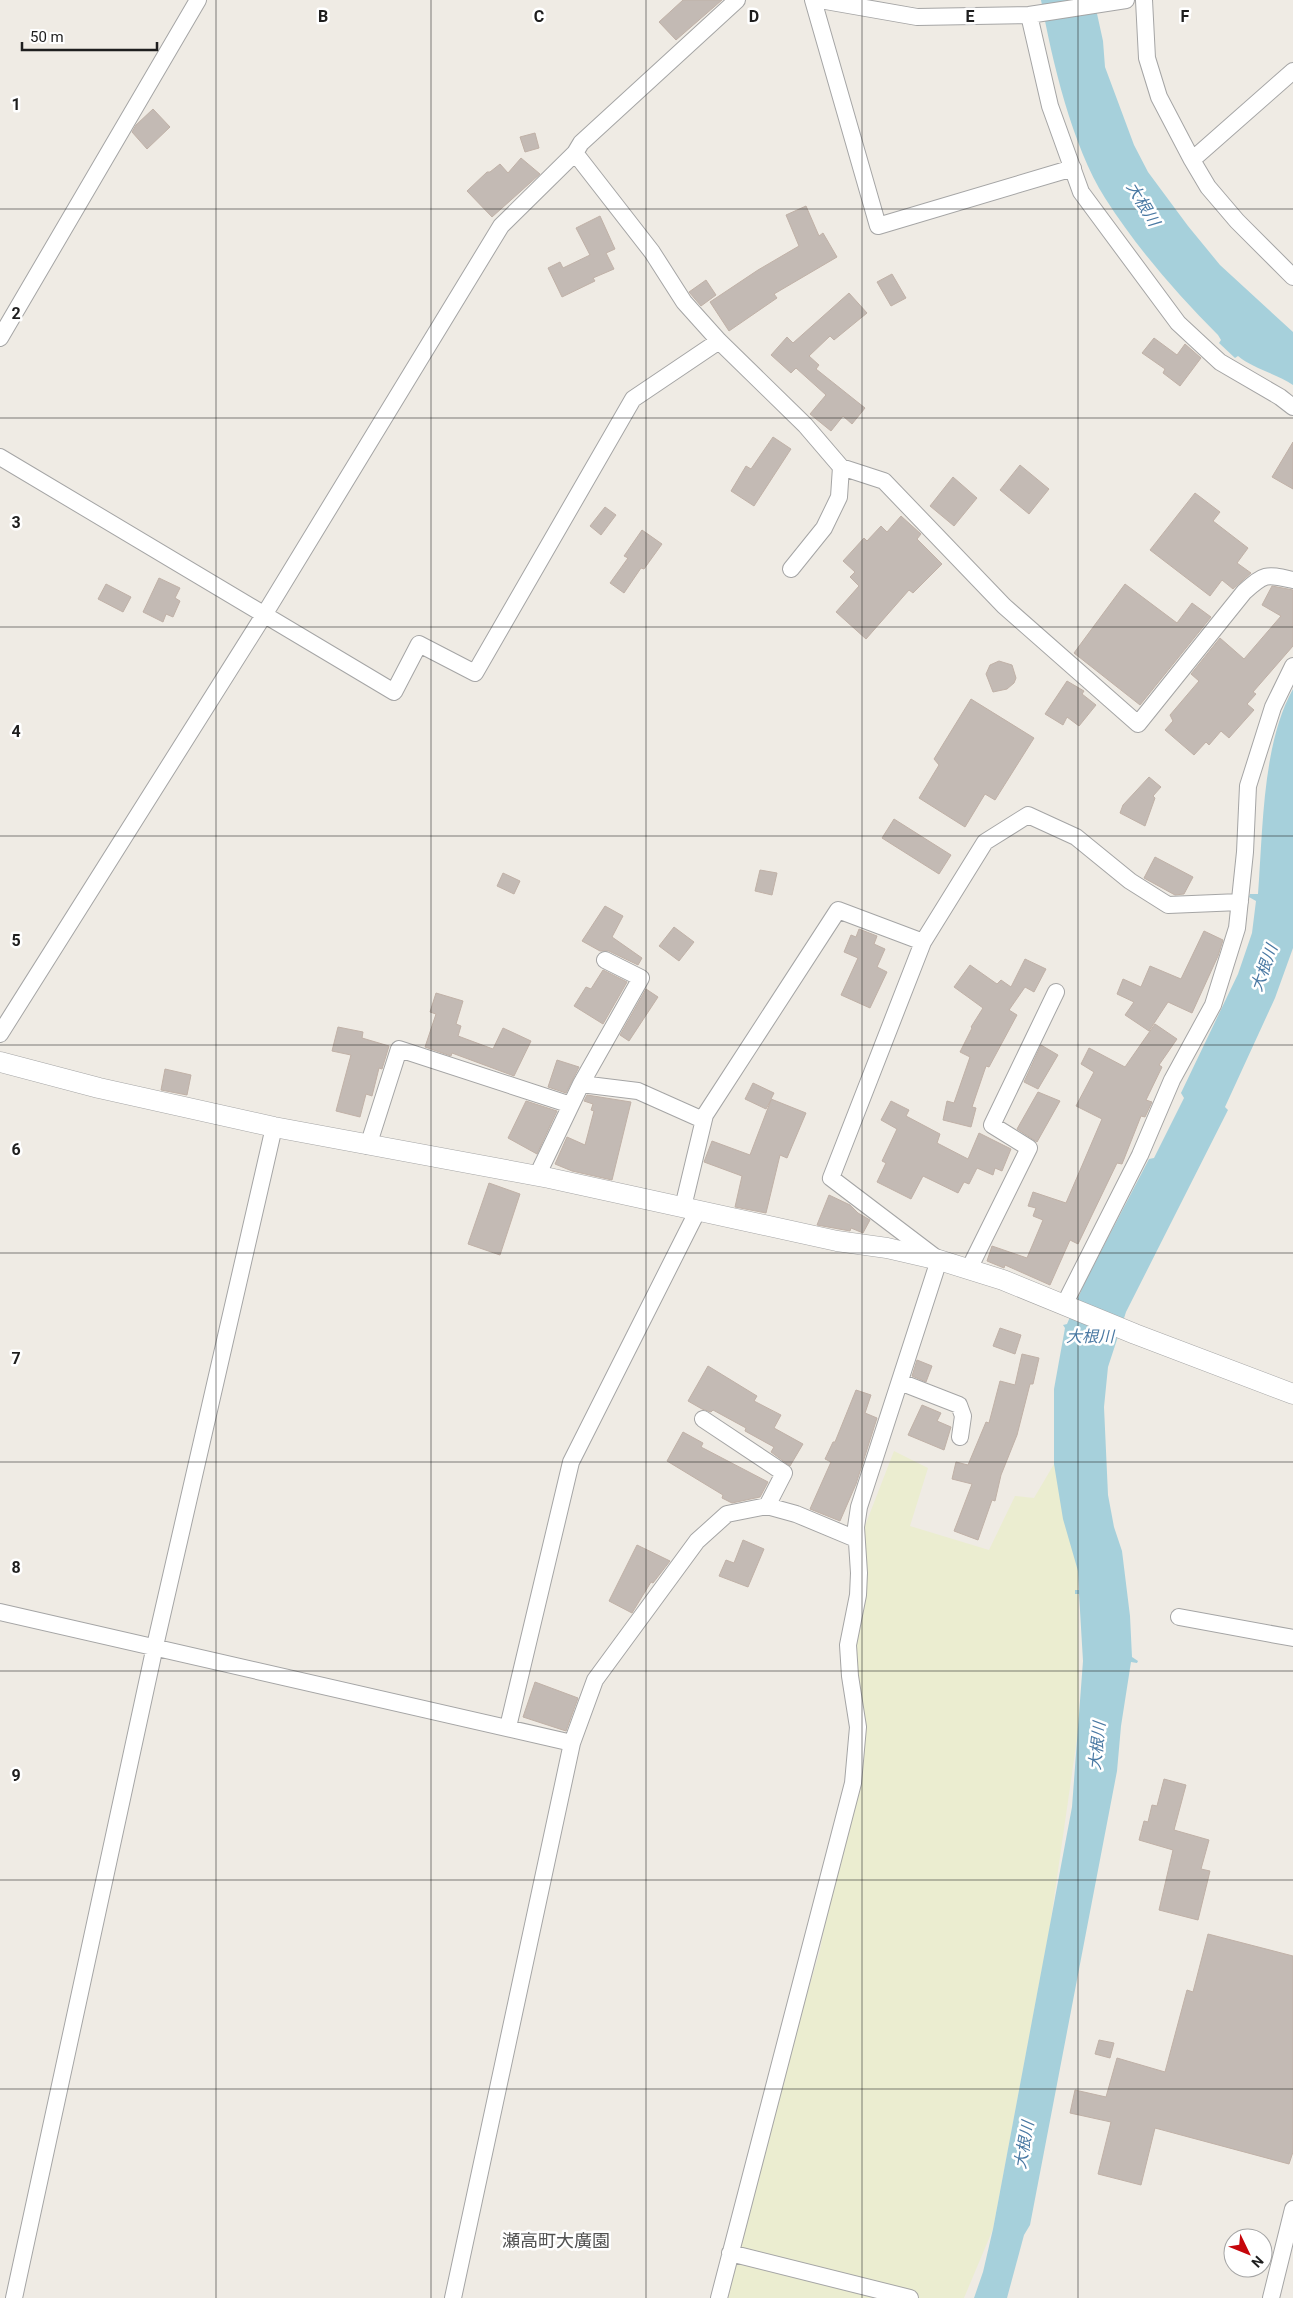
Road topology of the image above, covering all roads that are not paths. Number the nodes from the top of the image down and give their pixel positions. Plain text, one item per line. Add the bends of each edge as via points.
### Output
1 (198, 0) edge
2 (737, 0) edge
3 (813, 0) edge
4 (820, 0) edge
5 (1126, 0) edge
6 (1144, 0) edge
7 (1029, 15) junction
8 (1293, 71) edge
9 (575, 153) junction
10 (1192, 160) junction
11 (1073, 168) junction
12 (1293, 277) edge
13 (0, 338) edge
14 (718, 341) junction
15 (1293, 407) edge
16 (0, 457) edge
17 (841, 467) junction
18 (792, 569) dead end
19 (1293, 580) edge
20 (264, 615) junction
21 (1293, 666) edge
22 (1240, 902) junction
23 (923, 942) junction
24 (605, 960) dead end
25 (1056, 992) dead end
26 (0, 1034) edge
27 (0, 1062) edge
28 (581, 1084) junction
29 (571, 1105) junction
30 (704, 1120) junction
31 (274, 1127) junction
32 (368, 1146) junction
33 (537, 1176) junction
34 (691, 1208) junction
35 (939, 1260) junction
36 (969, 1269) junction
37 (1064, 1305) junction
38 (900, 1382) junction
39 (1293, 1394) edge
40 (703, 1419) dead end
41 (960, 1437) dead end
42 (767, 1506) junction
43 (856, 1539) junction
44 (0, 1612) edge
45 (1179, 1617) dead end
46 (1293, 1638) edge
47 (155, 1646) junction
48 (508, 1727) junction
49 (572, 1743) junction
50 (1293, 2209) edge
51 (730, 2253) junction
52 (14, 2298) edge
53 (453, 2298) edge
54 (720, 2298) edge
55 (910, 2298) edge
56 (1271, 2298) edge

1 - 13 street
2 - 9 street via 581,142
3 - 11 street via 878,226
4 - 7 street via 917,17
5 - 7 street
6 - 10 street via 1147,58 1159,97
7 - 11 street via 1050,106
8 - 10 street
9 - 14 street via 652,252 684,302
9 - 20 street via 500,226
10 - 12 street via 1208,187 1237,221
11 - 15 street via 1081,192 1178,323 1220,362
14 - 17 street via 805,425
14 - 20 street via 633,398 475,673 419,644 394,692
16 - 20 street
17 - 18 street via 840,497 824,528
17 - 19 street via 884,481 1004,606 1138,724 1250,586 1267,575
20 - 26 street
21 - 22 street via 1273,706 1248,786 1246,852
22 - 23 street via 1168,905 1130,881 1076,837 1028,815 985,842
22 - 37 street via 1237,928 1213,1005 1172,1080 1140,1155
23 - 30 street via 838,910
23 - 35 street via 832,1178
24 - 28 street via 640,978
25 - 36 street via 992,1125 1029,1148
27 - 31 street
28 - 29 street
28 - 30 street via 638,1091
29 - 32 street via 399,1049
29 - 33 street
30 - 34 street
31 - 32 street
31 - 47 street
32 - 33 street
33 - 34 street
34 - 35 street
34 - 48 street via 571,1462
35 - 36 street
35 - 38 street
36 - 37 street
37 - 39 street
38 - 41 street via 959,1405 963,1416
38 - 43 street via 859,1507
40 - 42 street via 784,1474
42 - 43 street via 796,1514
42 - 49 street via 727,1514 697,1541 595,1680
43 - 51 street via 858,1595 848,1644 858,1727 853,1783
44 - 47 street
45 - 46 street
47 - 48 street
47 - 52 street
48 - 49 street
49 - 53 street
50 - 56 street
51 - 54 street
51 - 55 street

